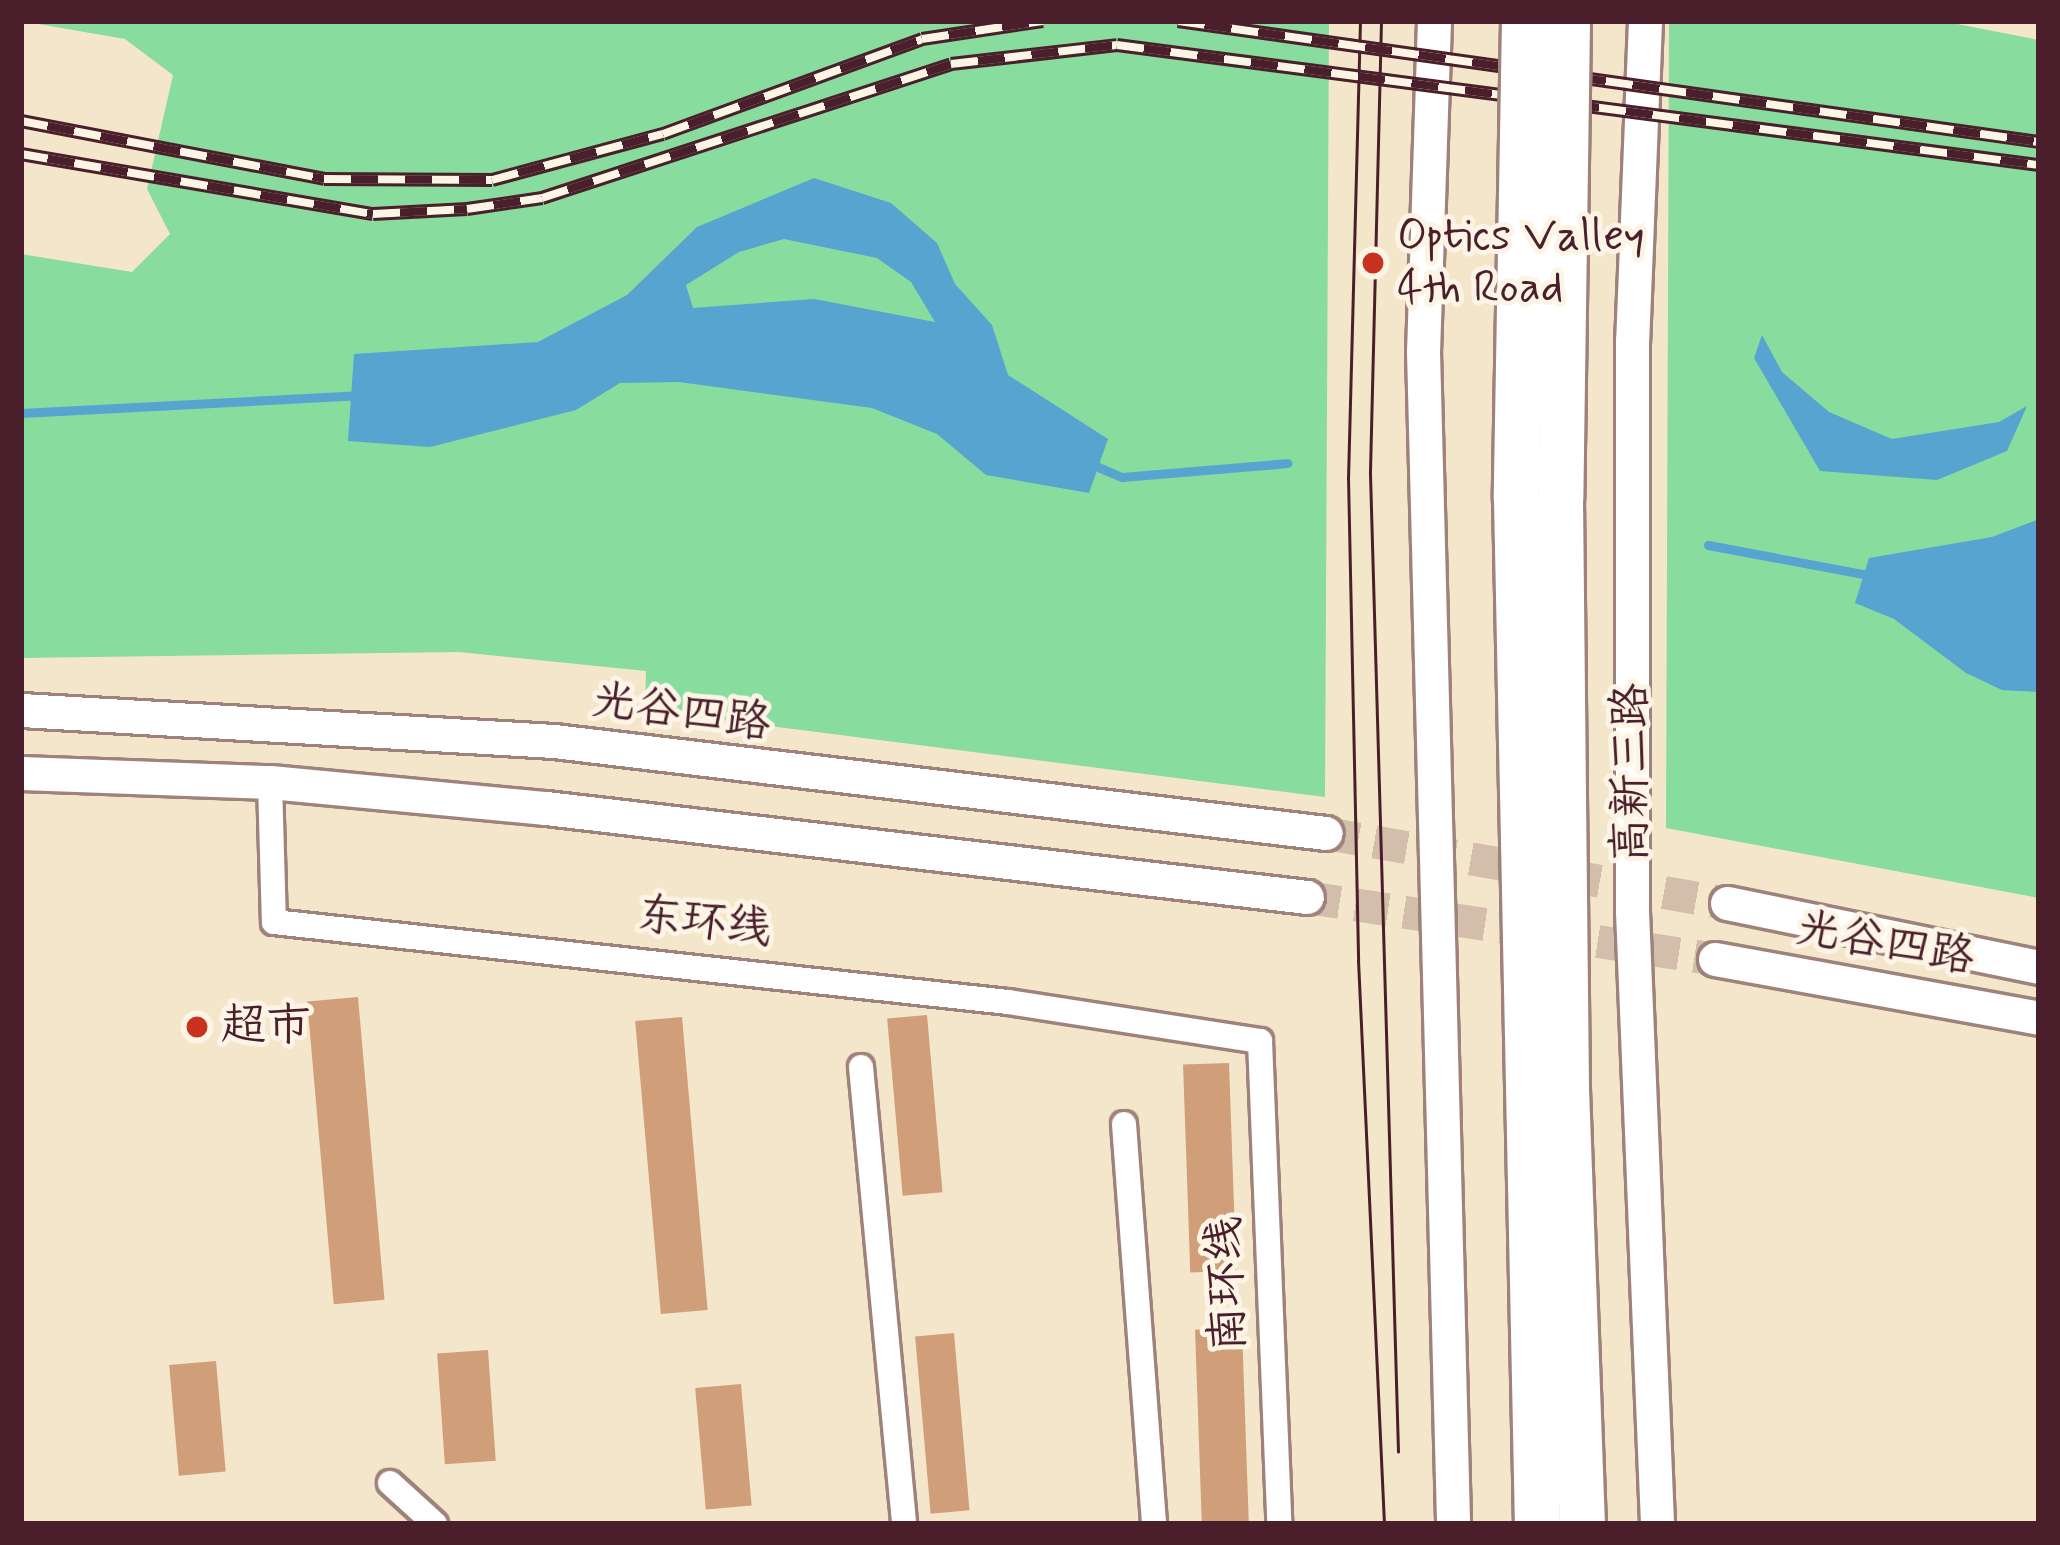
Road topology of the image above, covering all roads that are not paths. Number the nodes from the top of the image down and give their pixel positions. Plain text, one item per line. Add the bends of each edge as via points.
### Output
1 (1434, 21) edge
2 (1524, 21) edge
3 (1567, 21) edge
4 (1645, 21) edge
5 (21, 710) edge
6 (21, 773) edge
7 (270, 782) junction
8 (1326, 833) tunnel mouth
9 (1307, 898) tunnel mouth
10 (1727, 903) tunnel mouth
11 (1715, 959) tunnel mouth
12 (2039, 967) edge
13 (2039, 1018) edge
14 (1260, 1041) joint
15 (862, 1067) dead end
16 (1124, 1124) dead end
17 (390, 1484) dead end
18 (435, 1524) edge
19 (904, 1524) edge
20 (1154, 1524) edge
21 (1279, 1524) edge
22 (1454, 1524) edge
23 (1538, 1524) edge
24 (1582, 1524) edge
25 (1657, 1524) edge

1 - 22 main road via 1423,351
2 - 23 highway, bridge via 1516,498
3 - 24 highway, 高新三路, bridge via 1562,687
4 - 25 main road, 高新三路 via 1632,340 1632,911
5 - 8 main road, 光谷四路 via 554,741
6 - 7 main road
7 - 9 main road
7 - 14 street, 东环线 via 274,922 919,991
10 - 12 main road, 光谷四路
11 - 13 main road, 光谷四路
14 - 21 street, 南环线
15 - 19 street
16 - 20 street
17 - 18 street

